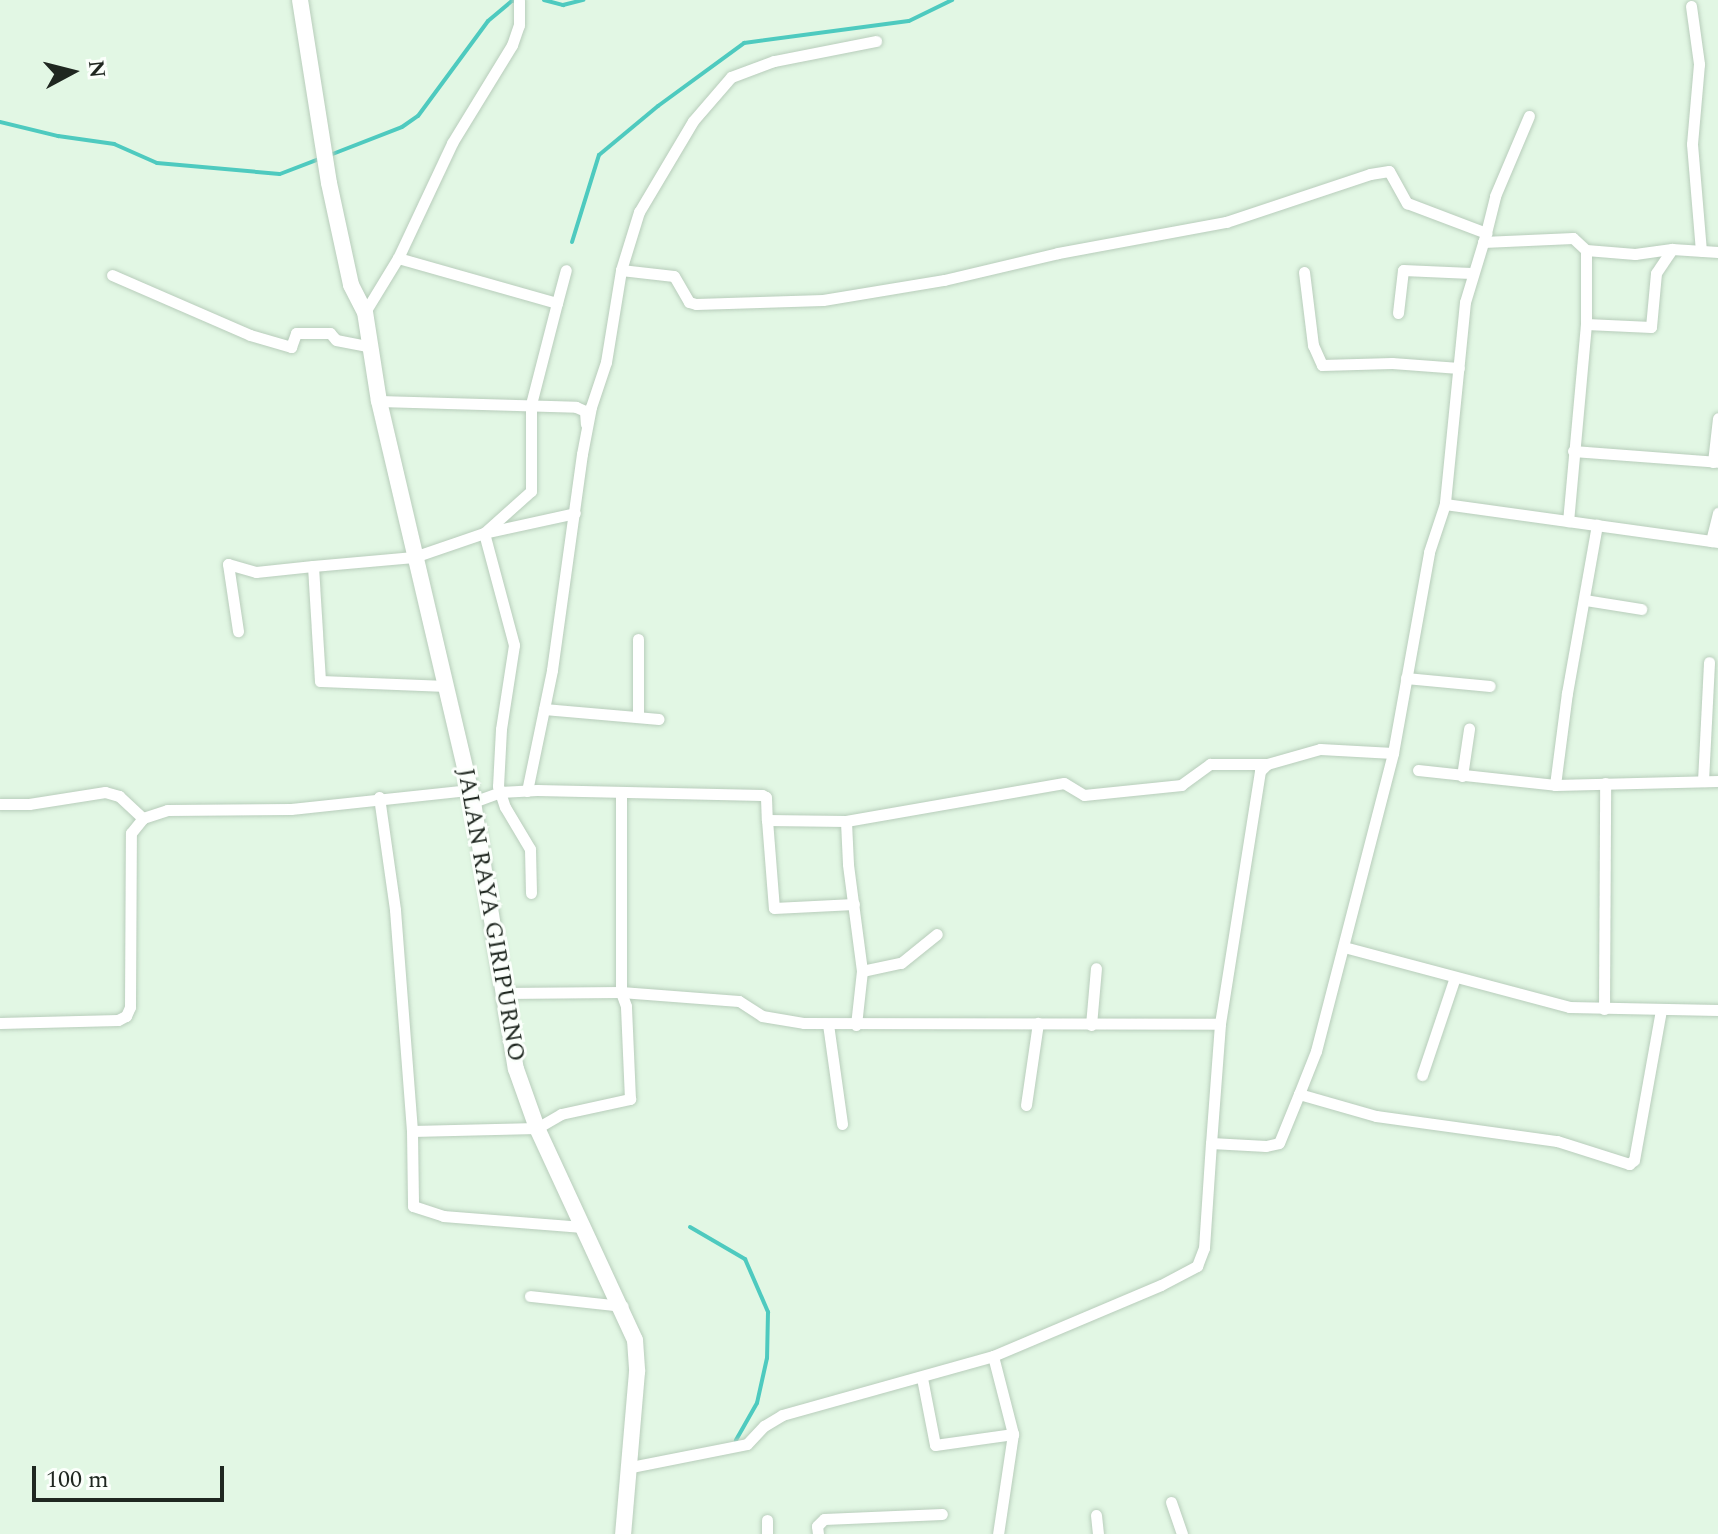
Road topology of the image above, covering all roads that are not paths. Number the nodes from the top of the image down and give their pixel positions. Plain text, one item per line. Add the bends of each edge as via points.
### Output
1 (300, 0) edge
2 (519, 2) edge
3 (1691, 6) dead end
4 (876, 41) dead end
5 (1529, 116) dead end
6 (1485, 237) junction
7 (1672, 249) junction
8 (1586, 250) junction
9 (1701, 251) junction
10 (1718, 252) edge
11 (398, 258) junction
12 (566, 270) dead end
13 (621, 270) junction
14 (1304, 272) dead end
15 (1471, 273) junction
16 (112, 275) dead end
17 (557, 303) junction
18 (365, 312) junction
19 (1398, 313) dead end
20 (1586, 324) junction
21 (371, 347) junction
22 (1459, 368) junction
23 (379, 401) junction
24 (537, 404) junction
25 (1718, 418) edge
26 (586, 435) junction
27 (1573, 451) junction
28 (1715, 462) edge
29 (1445, 504) junction
30 (575, 513) junction
31 (1718, 513) edge
32 (1568, 521) junction
33 (1597, 525) junction
34 (489, 532) junction
35 (1714, 542) edge
36 (414, 557) junction
37 (313, 566) junction
38 (1585, 600) junction
39 (1641, 609) dead end
40 (238, 631) dead end
41 (638, 639) dead end
42 (1709, 662) dead end
43 (1406, 678) junction
44 (447, 686) junction
45 (1490, 686) dead end
46 (544, 709) junction
47 (638, 717) junction
48 (659, 719) dead end
49 (1469, 729) dead end
50 (1393, 753) junction
51 (1267, 764) junction
52 (1418, 770) dead end
53 (1462, 776) junction
54 (1703, 781) junction
55 (1718, 781) edge
56 (1605, 783) junction
57 (1555, 785) junction
58 (527, 791) junction
59 (505, 792) junction
60 (621, 792) junction
61 (471, 796) junction
62 (379, 797) junction
63 (0, 804) edge
64 (143, 818) junction
65 (767, 820) junction
66 (846, 821) junction
67 (531, 893) dead end
68 (854, 904) junction
69 (937, 934) dead end
70 (1344, 947) junction
71 (1096, 968) dead end
72 (862, 971) junction
73 (1455, 977) junction
74 (621, 992) junction
75 (502, 993) junction
76 (1604, 1009) junction
77 (1661, 1010) junction
78 (1718, 1010) edge
79 (0, 1023) edge
80 (1038, 1023) junction
81 (828, 1024) junction
82 (1220, 1024) junction
83 (856, 1025) junction
84 (1091, 1025) junction
85 (1422, 1075) dead end
86 (1299, 1094) junction
87 (1026, 1105) dead end
88 (842, 1124) dead end
89 (537, 1128) junction
90 (412, 1131) junction
91 (1211, 1143) junction
92 (583, 1227) junction
93 (530, 1296) dead end
94 (622, 1306) junction
95 (993, 1356) junction
96 (922, 1378) junction
97 (1013, 1434) junction
98 (626, 1468) junction
99 (1171, 1502) dead end
100 (942, 1514) dead end
101 (1096, 1515) dead end
102 (767, 1520) dead end
103 (623, 1534) edge
104 (767, 1534) edge
105 (818, 1534) edge
106 (998, 1534) edge
107 (1098, 1534) edge
108 (1182, 1534) edge

1 - 18 main road, JALAN RAYA GIRIPURNO via 315,107 351,285
2 - 11 street via 512,45 452,143
3 - 9 street via 1699,64 1692,144
4 - 13 street via 774,61 731,77 693,121 639,212
5 - 6 street via 1495,196
6 - 8 street via 1573,238
6 - 13 street via 1407,203 1394,175 1385,170 1226,222 823,300 696,304 689,302 674,276
6 - 15 street
7 - 8 street via 1635,254
7 - 9 street
7 - 20 street via 1656,273 1651,327
8 - 20 street
9 - 10 street
11 - 17 street
11 - 18 street
12 - 17 street
13 - 26 street via 606,362
14 - 22 street via 1313,345 1322,365
15 - 19 street via 1403,270
15 - 22 street
16 - 21 street via 250,335 291,347 296,333 330,333 336,340
17 - 24 street
18 - 21 main road, JALAN RAYA GIRIPURNO
20 - 27 street
21 - 23 main road, JALAN RAYA GIRIPURNO
22 - 29 street
23 - 24 street
23 - 36 main road, JALAN RAYA GIRIPURNO
24 - 26 street via 585,411
24 - 34 street via 531,491
25 - 28 street
26 - 30 street
27 - 28 street
27 - 32 street
29 - 32 street
29 - 43 street via 1429,552
30 - 34 street
30 - 46 street
31 - 35 street
32 - 33 street
33 - 35 street
33 - 38 street
34 - 36 street
34 - 59 street via 514,645 499,748
36 - 37 street
36 - 44 main road, JALAN RAYA GIRIPURNO
37 - 40 street via 256,572 228,564
37 - 44 street via 321,683
38 - 39 street
38 - 57 street
41 - 47 street
42 - 54 street
43 - 45 street
43 - 50 street
44 - 61 main road, JALAN RAYA GIRIPURNO
46 - 47 street
46 - 58 street
47 - 48 street
49 - 53 street
50 - 51 street via 1320,749
50 - 70 street
51 - 66 street via 1210,764 1181,785 1084,795 1062,784
51 - 82 street via 1258,781
52 - 53 street
53 - 57 street
54 - 55 street
54 - 56 street
56 - 57 street
56 - 76 street
58 - 59 street
58 - 60 street
59 - 61 street
59 - 67 street via 530,849
60 - 65 street via 763,795
60 - 74 street
61 - 62 street
61 - 75 main road, JALAN RAYA GIRIPURNO
62 - 64 street via 291,809 167,810
62 - 90 street via 395,910
63 - 64 street via 105,792 119,796
64 - 79 street via 131,833 126,1016
65 - 66 street
65 - 68 street via 774,908
66 - 68 street
68 - 72 street
69 - 72 street via 901,963
70 - 73 street
70 - 86 street
71 - 84 street
72 - 83 street
73 - 76 street via 1569,1007
73 - 85 street
74 - 75 street
74 - 81 street via 739,1001 782,1022
74 - 89 street via 631,1097 565,1113
75 - 89 main road, JALAN RAYA GIRIPURNO via 516,1069
76 - 77 street
77 - 78 street
77 - 86 street via 1634,1160 1629,1164 1557,1141 1376,1116
80 - 83 street
80 - 84 street
80 - 87 street
81 - 83 street
81 - 88 street
82 - 84 street
82 - 91 street
86 - 91 street via 1279,1143
89 - 90 street
89 - 92 main road, JALAN RAYA GIRIPURNO
90 - 92 street via 413,1206 443,1216
91 - 95 street via 1204,1248 1197,1266
92 - 94 main road, JALAN RAYA GIRIPURNO
93 - 94 street
94 - 98 main road, JALAN RAYA GIRIPURNO via 637,1362
95 - 96 street
95 - 97 street
96 - 97 street via 935,1445
96 - 98 street via 782,1415 747,1444
97 - 106 street
98 - 103 main road, JALAN RAYA GIRIPURNO
99 - 108 street
100 - 105 street via 824,1519 818,1523
101 - 107 street
102 - 104 street

